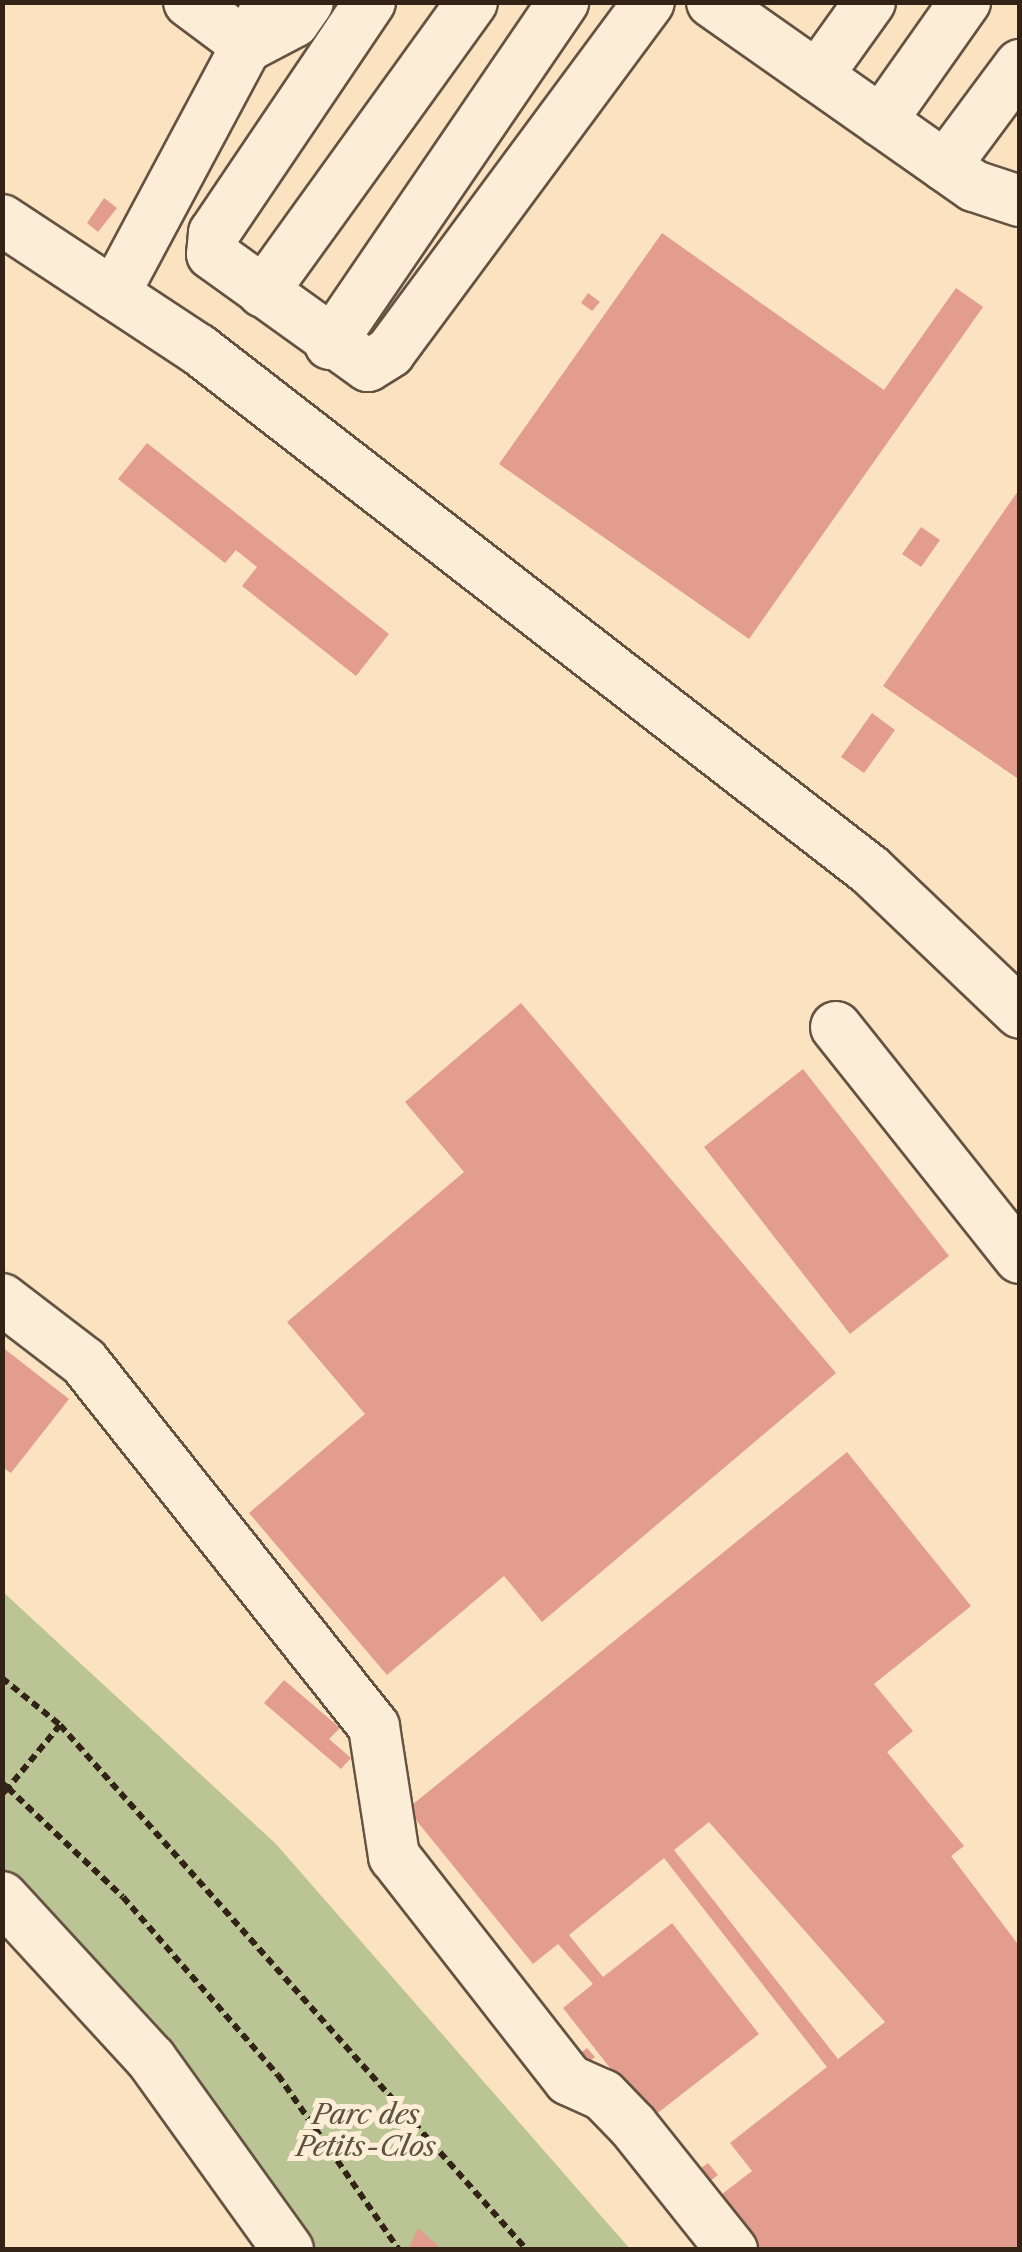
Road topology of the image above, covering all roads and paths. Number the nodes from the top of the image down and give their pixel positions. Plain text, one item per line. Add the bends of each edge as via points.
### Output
1 (189, 2) edge
2 (270, 2) edge
3 (308, 2) edge
4 (370, 2) edge
5 (472, 2) edge
6 (563, 2) edge
7 (583, 2) edge
8 (870, 2) edge
9 (964, 2) edge
10 (742, 11) edge
11 (638, 18) edge
12 (248, 46) junction
13 (1020, 65) edge
14 (816, 76) junction
15 (881, 121) junction
16 (945, 166) junction
17 (1020, 200) edge
18 (2, 220) edge
19 (262, 292) junction
20 (114, 294) junction
21 (330, 344) junction
22 (1020, 1013) edge
23 (836, 1027) dead end
24 (1020, 1258) edge
25 (2, 1299) edge
26 (2, 1678) edge
27 (60, 1725) junction
28 (4, 1788) edge
29 (2, 1898) edge
30 (288, 2250) edge
31 (399, 2250) edge
32 (527, 2250) edge
33 (732, 2250) edge

1 - 12 street
2 - 12 street
3 - 12 street via 294,22
4 - 19 street via 214,234 212,254
5 - 19 street
6 - 21 street
7 - 11 street
8 - 14 street
9 - 15 street
10 - 14 street
11 - 21 street via 390,352 368,366
12 - 20 street
13 - 16 street
14 - 15 street
15 - 16 street
16 - 17 street
18 - 20 street
19 - 21 street
20 - 22 street via 870,870
23 - 24 street
25 - 33 street via 84,1362 374,1727 394,1856 568,2080 604,2095
26 - 27 path
27 - 28 path
27 - 32 path
28 - 31 path via 123,1897 278,2076
29 - 30 street via 151,2059

